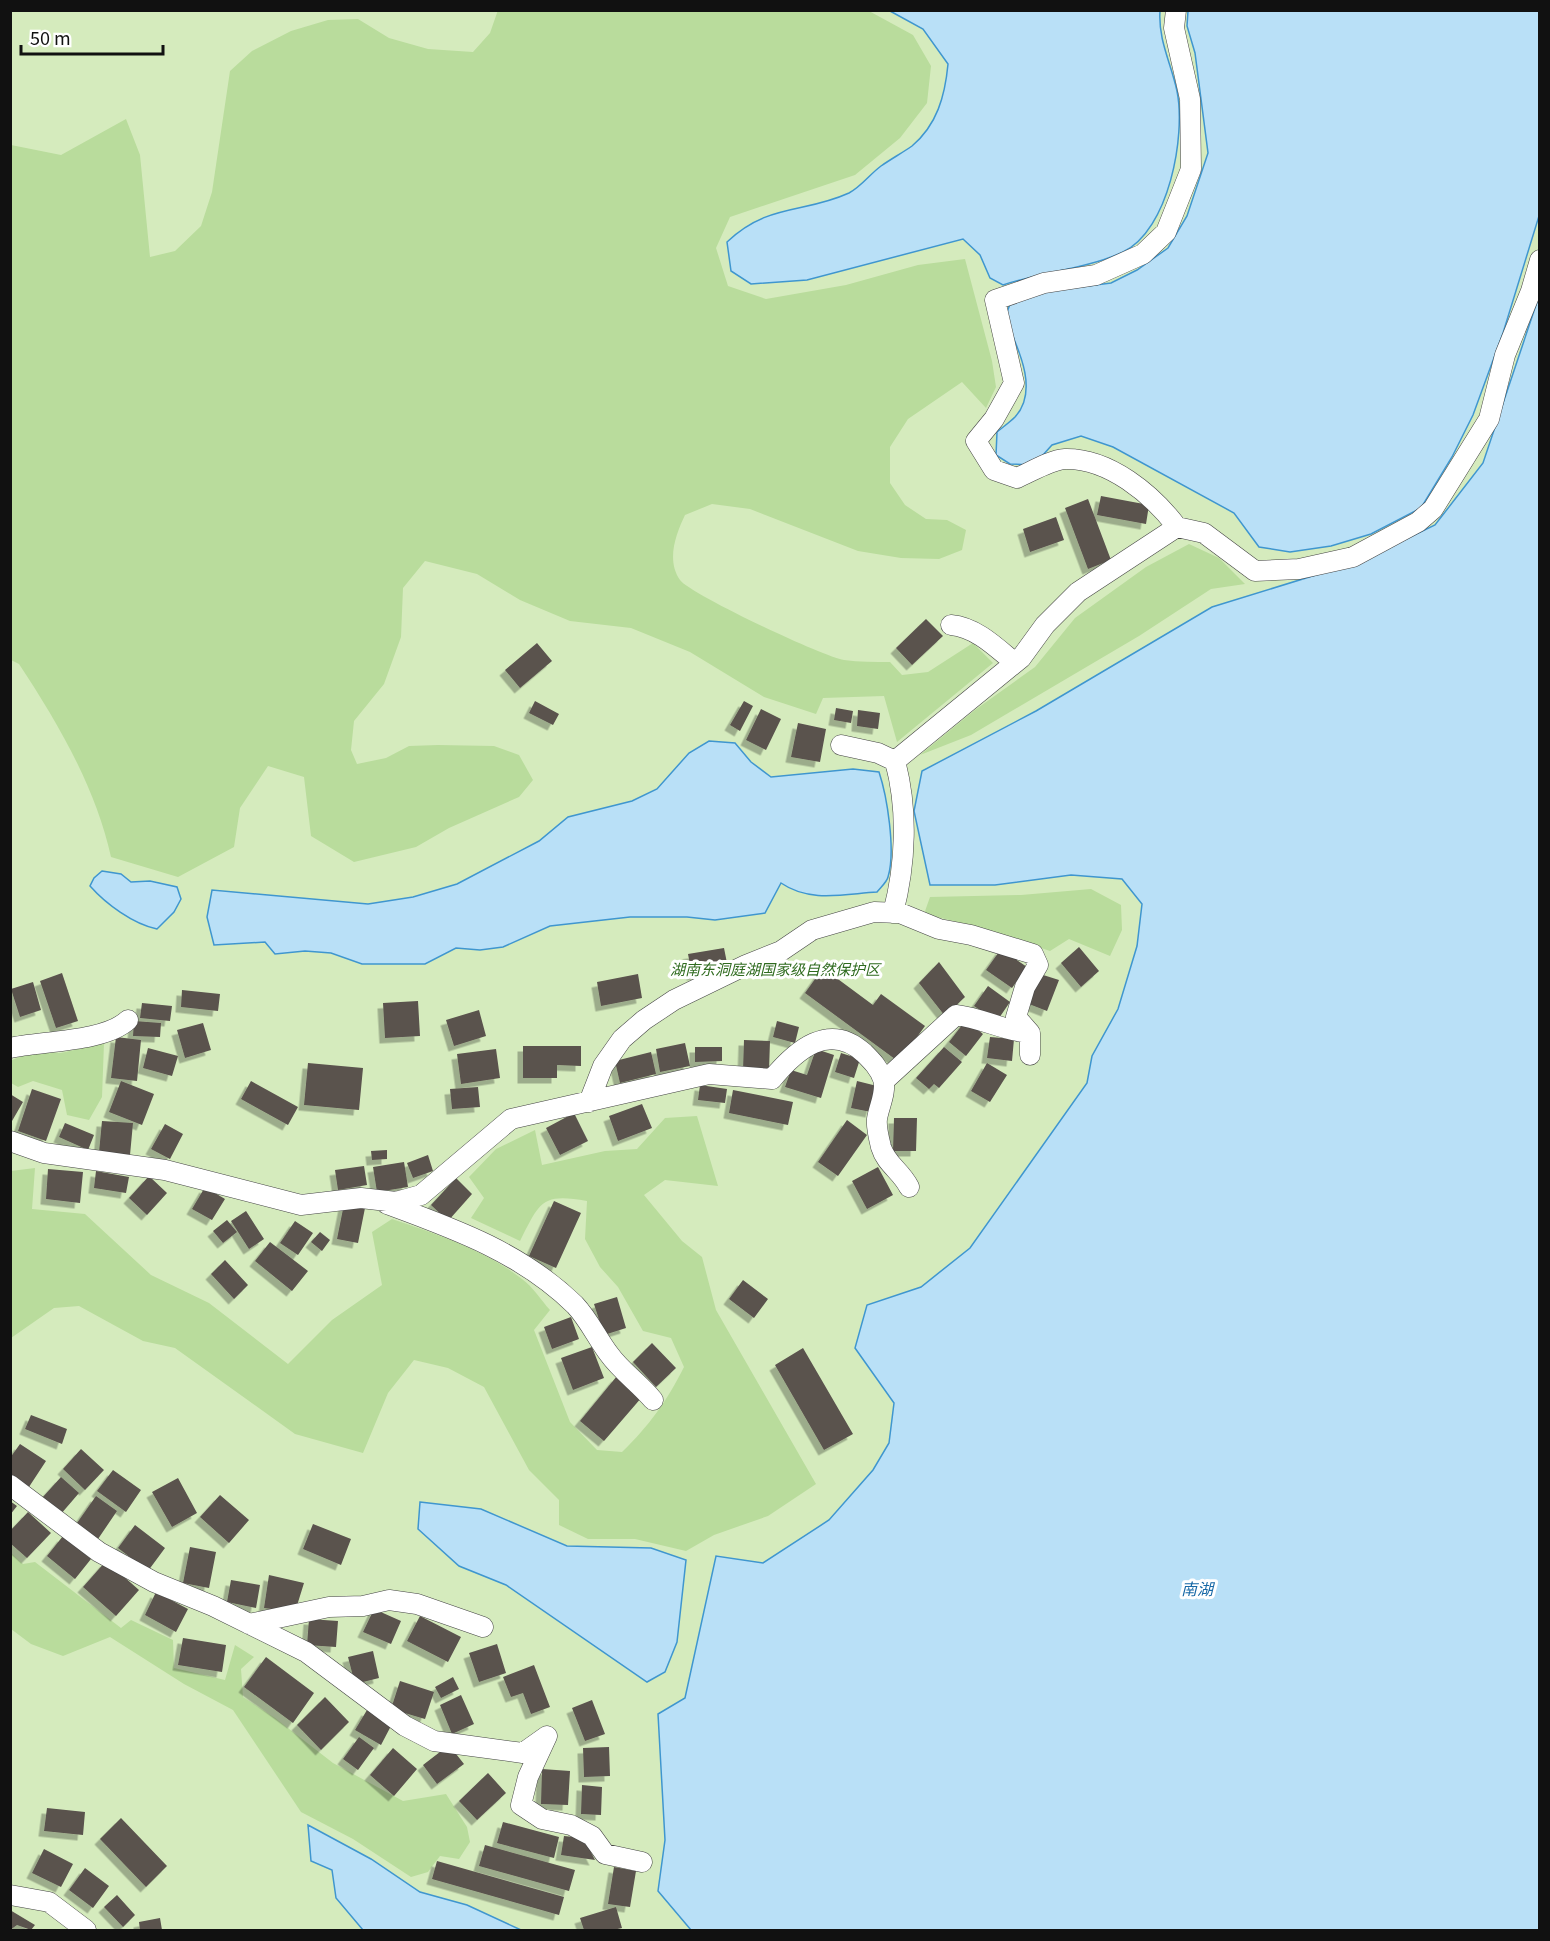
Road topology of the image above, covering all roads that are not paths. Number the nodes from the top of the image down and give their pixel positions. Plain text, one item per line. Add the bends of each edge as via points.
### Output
1 (1176, 10) edge
2 (1539, 260) edge
3 (1177, 527) junction
4 (951, 625) dead end
5 (1015, 663) junction
6 (841, 745) dead end
7 (895, 761) junction
8 (894, 913) junction
9 (128, 1020) dead end
10 (1030, 1033) junction
11 (10, 1048) edge
12 (1030, 1055) dead end
13 (884, 1081) junction
14 (589, 1102) junction
15 (10, 1141) edge
16 (44, 1153) junction
17 (10, 1154) edge
18 (909, 1188) dead end
19 (376, 1200) junction
20 (653, 1400) dead end
21 (10, 1485) edge
22 (249, 1624) junction
23 (483, 1627) dead end
24 (642, 1862) dead end
25 (10, 1894) edge
26 (86, 1930) edge

1 - 3 street via 1174,28 1190,99 1191,169 1166,232 1143,254 1096,275 1044,283 995,300 1014,383 976,441 994,470 1017,478 1062,459 1090,461 1128,480 1160,505
2 - 3 street via 1531,291 1504,355 1489,419 1433,509 1418,522 1353,557 1299,569 1255,572 1204,533
3 - 5 street via 1078,592
4 - 5 street via 987,640
5 - 7 street
6 - 7 street
7 - 8 street via 903,790 900,886
8 - 10 street via 1033,954 1038,965 1025,987 1016,1017
8 - 14 street via 874,912 812,930 781,951 674,1000 622,1039 603,1066
9 - 11 street via 70,1041
10 - 12 street
10 - 13 street via 1010,1032 973,1017 956,1015
13 - 14 street via 876,1065 860,1050 842,1039 829,1038 806,1046 772,1079 709,1074
13 - 18 street via 877,1120 880,1145 887,1162 902,1174
14 - 19 street via 511,1119 421,1195 396,1202
15 - 16 street
16 - 17 street
16 - 19 street via 165,1170 301,1205
19 - 20 street via 463,1232 537,1272 576,1306 609,1356
21 - 22 street via 99,1552 154,1582
22 - 23 street via 389,1600 417,1604
22 - 24 street via 306,1652 405,1726 434,1741 523,1753 547,1736 528,1777 521,1805 542,1819 571,1825 592,1836 604,1854
25 - 26 street via 49,1902

